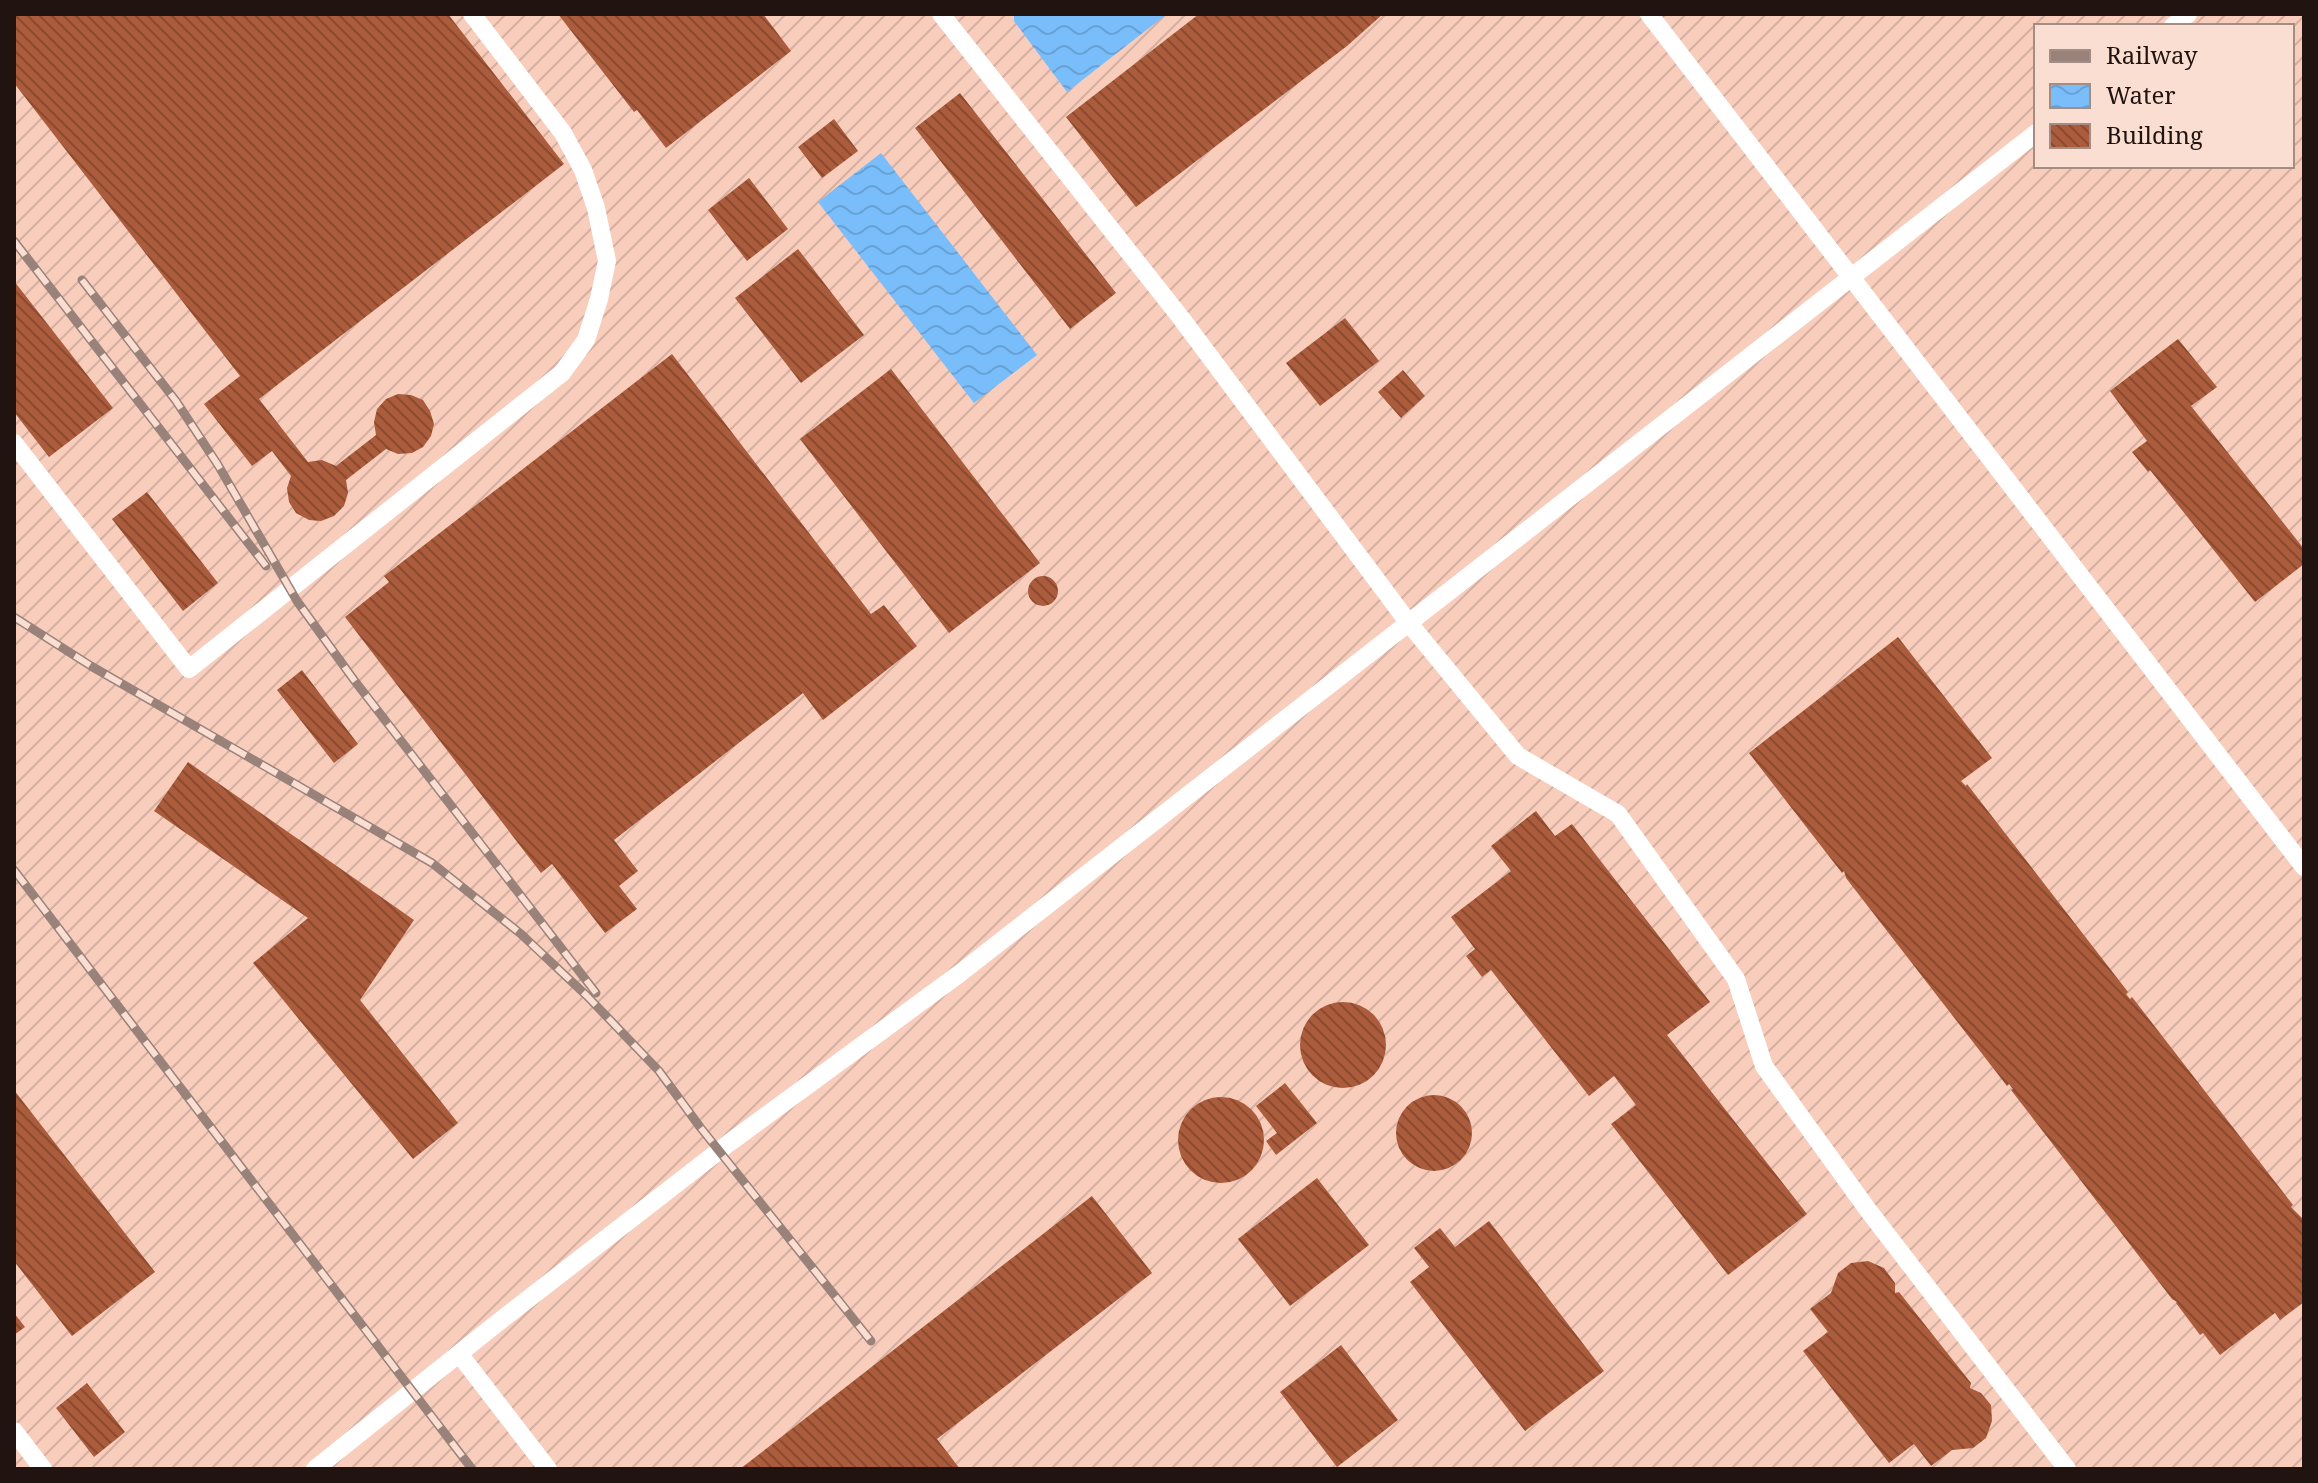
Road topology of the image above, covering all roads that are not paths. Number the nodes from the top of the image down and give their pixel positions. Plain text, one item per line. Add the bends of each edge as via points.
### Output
1 (472, 14) edge
2 (941, 14) edge
3 (1649, 14) edge
4 (2034, 135) edge
5 (1852, 276) junction
6 (14, 443) edge
7 (1408, 622) junction
8 (2304, 867) edge
9 (460, 1355) junction
10 (14, 1431) edge
11 (43, 1469) edge
12 (315, 1469) edge
13 (548, 1469) edge
14 (2067, 1469) edge

1 - 6 lane via 563,133 596,208 607,261 586,340 562,373 189,669
2 - 7 lane via 1181,318
3 - 5 lane
4 - 5 lane
5 - 7 lane
5 - 8 lane
7 - 9 lane
7 - 14 lane via 1518,756 1618,814 1736,979 1764,1066
9 - 12 lane
9 - 13 lane
10 - 11 lane

